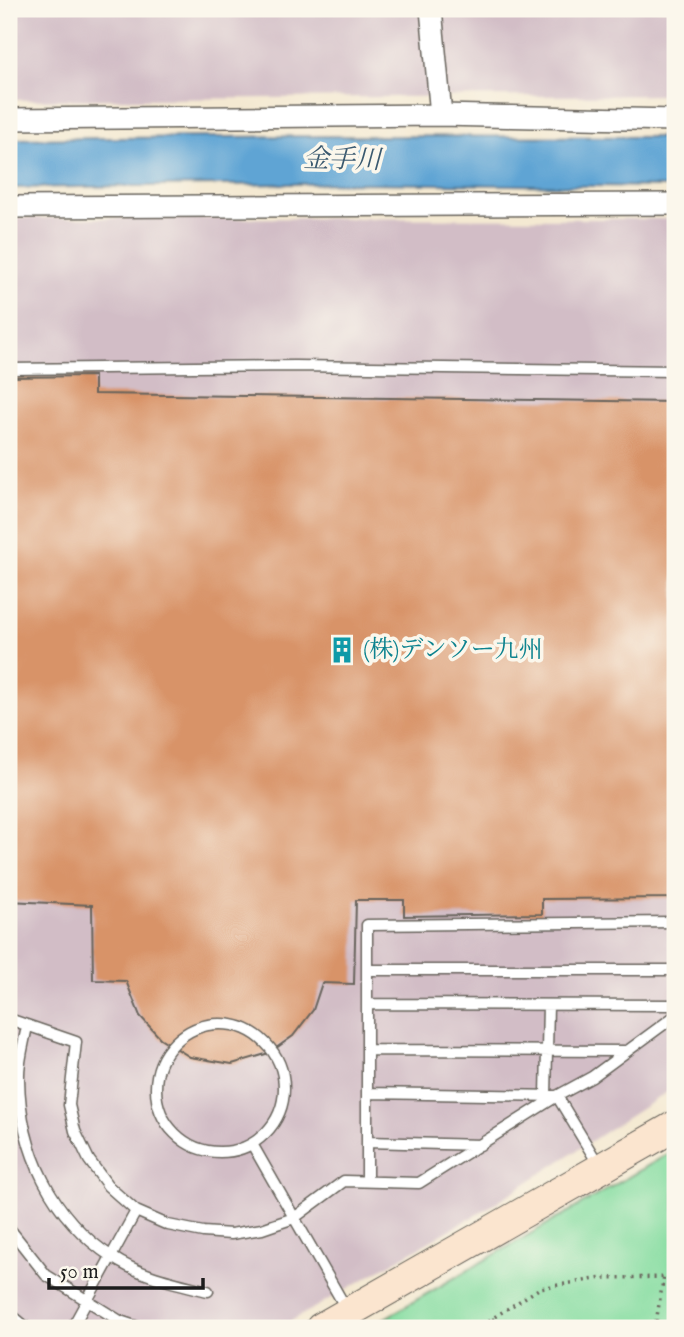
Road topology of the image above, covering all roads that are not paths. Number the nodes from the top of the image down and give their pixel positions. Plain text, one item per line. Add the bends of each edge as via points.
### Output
1 (431, 9) edge
2 (441, 115) junction
3 (9, 120) edge
4 (675, 120) edge
5 (675, 204) edge
6 (9, 206) edge
7 (9, 369) edge
8 (675, 371) edge
9 (675, 922) edge
10 (367, 970) junction
11 (675, 970) edge
12 (367, 1004) junction
13 (548, 1005) junction
14 (675, 1005) edge
15 (675, 1016) edge
16 (9, 1019) edge
17 (27, 1026) junction
18 (367, 1050) junction
19 (547, 1050) junction
20 (627, 1051) junction
21 (367, 1093) junction
22 (552, 1096) junction
23 (675, 1126) edge
24 (367, 1142) junction
25 (252, 1144) junction
26 (480, 1144) junction
27 (601, 1170) junction
28 (367, 1181) junction
29 (136, 1211) junction
30 (294, 1218) junction
31 (9, 1228) edge
32 (113, 1258) junction
33 (208, 1291) dead end
34 (87, 1303) junction
35 (348, 1312) junction
36 (9, 1313) edge
37 (27, 1328) edge
38 (72, 1328) edge
39 (141, 1328) edge
40 (321, 1328) edge

1 - 2 street
2 - 3 street
2 - 4 street
5 - 6 street
7 - 8 lane via 295,366
9 - 10 lane via 367,925
10 - 11 lane
10 - 12 lane
12 - 13 lane
12 - 18 lane
13 - 14 lane
13 - 19 lane
15 - 20 lane
16 - 17 lane
17 - 29 lane via 76,1042 69,1105 75,1131 108,1186
17 - 32 lane via 18,1078 31,1156 67,1220
18 - 19 lane
18 - 21 lane
19 - 20 lane
19 - 22 lane
20 - 22 lane via 592,1077
21 - 22 lane
21 - 24 lane
22 - 26 lane
22 - 27 lane
23 - 27 street
24 - 26 lane
24 - 28 lane
25 - 25 lane via 228,1152 203,1150 180,1139 163,1120 155,1096 157,1071 168,1048 188,1032 212,1024 237,1026 259,1037 276,1056 284,1080 282,1105 271,1127
25 - 30 lane
26 - 28 lane via 419,1183
27 - 35 street
28 - 30 lane via 344,1181
29 - 30 lane via 168,1225 231,1234
29 - 32 lane
30 - 35 lane
31 - 34 lane via 46,1275
32 - 33 lane via 159,1279
32 - 34 lane
34 - 38 lane
34 - 39 lane
35 - 40 street
36 - 37 lane

